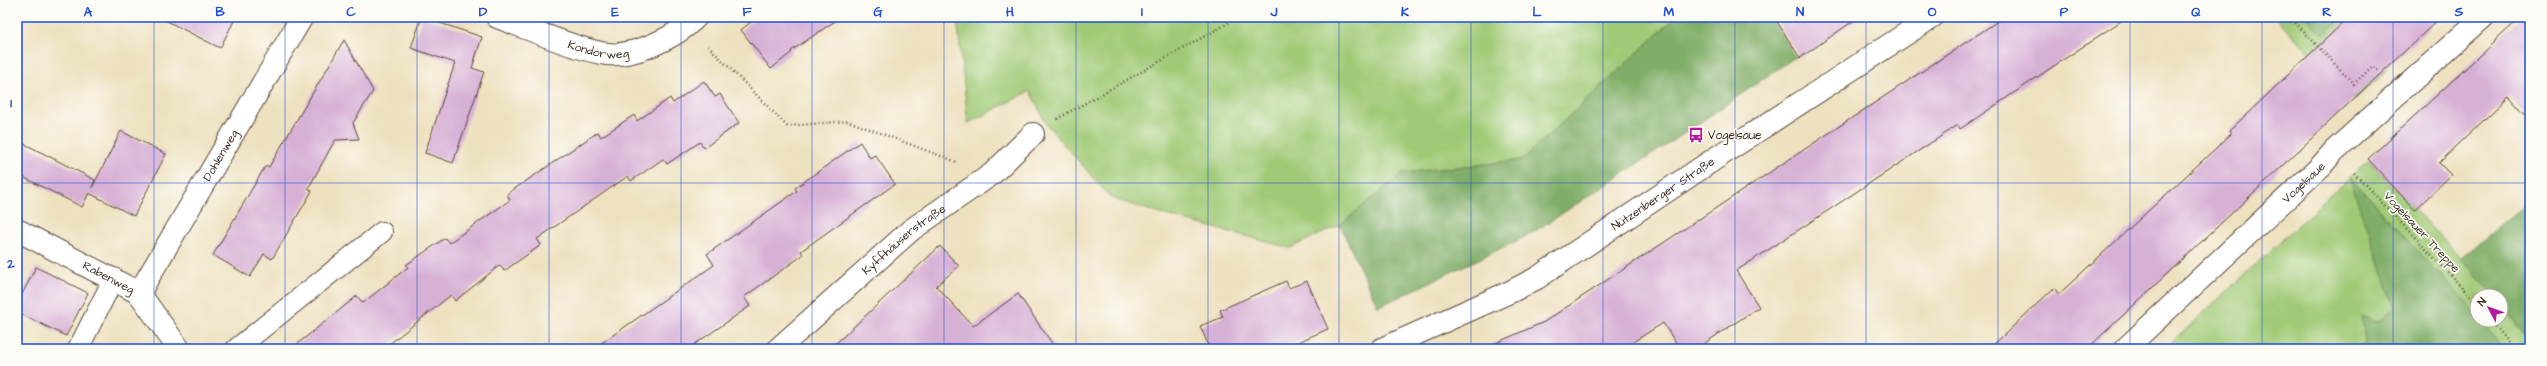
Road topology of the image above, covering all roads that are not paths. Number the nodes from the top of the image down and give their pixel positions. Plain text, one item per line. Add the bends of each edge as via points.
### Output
1 (302, 17) edge
2 (497, 17) edge
3 (1932, 17) edge
4 (2483, 17) edge
5 (692, 21) edge
6 (1033, 134) road end
7 (17, 230) edge
8 (382, 232) dead end
9 (114, 278) junction
10 (139, 292) junction
11 (78, 349) edge
12 (179, 349) edge
13 (236, 349) edge
14 (778, 349) edge
15 (1382, 349) edge
16 (2124, 349) edge

1 - 10 street, Dohlenweg
2 - 5 street, Kondorweg via 603,54 631,52 658,42
3 - 15 street, Nützenberger Straße via 1537,278
4 - 16 street, Vogelsaue via 2334,151 2320,168
6 - 14 street, Kyffhäuserstraße via 992,174 911,230
7 - 9 street, Rabenweg
8 - 13 lane
9 - 10 street, Rabenweg
9 - 11 lane
10 - 12 street, Rabenweg

